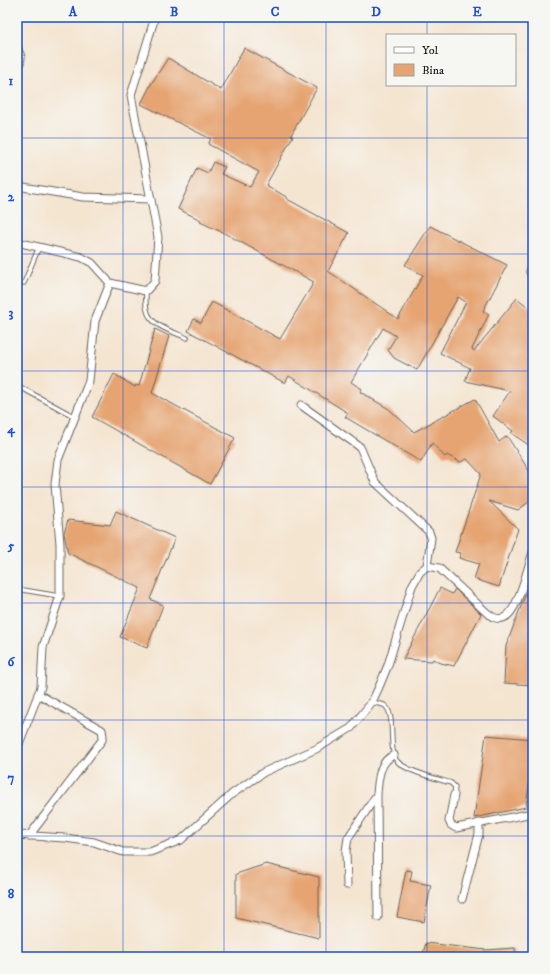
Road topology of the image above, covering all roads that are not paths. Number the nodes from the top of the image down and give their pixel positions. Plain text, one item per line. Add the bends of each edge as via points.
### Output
1 (155, 17) edge
2 (17, 48) edge
3 (17, 83) edge
4 (17, 186) edge
5 (150, 199) junction
6 (17, 242) edge
7 (39, 247) junction
8 (533, 257) edge
9 (533, 281) edge
10 (24, 283) dead end
11 (110, 283) junction
12 (146, 291) junction
13 (187, 338) dead end
14 (20, 387) dead end
15 (301, 405) dead end
16 (75, 417) junction
17 (533, 554) edge
18 (426, 566) junction
19 (17, 589) edge
20 (60, 596) junction
21 (38, 694) junction
22 (372, 702) junction
23 (17, 749) edge
24 (394, 755) junction
25 (377, 794) junction
26 (454, 795) joint
27 (533, 813) edge
28 (479, 823) junction
29 (17, 835) edge
30 (29, 836) junction
31 (347, 885) dead end
32 (462, 899) dead end
33 (378, 917) dead end

1 - 5 street via 131,95
2 - 3 street via 21,57
4 - 5 street via 82,197
5 - 12 street via 158,238 156,281
6 - 7 street
7 - 10 lane
7 - 11 street via 81,257 92,263
8 - 9 lane via 528,272
11 - 12 street
11 - 16 street via 95,321 89,381
12 - 13 lane via 146,310 153,321
14 - 16 lane
15 - 18 street via 360,447 375,482 429,532 431,538
16 - 20 street via 58,460 55,484 60,544
17 - 18 street via 516,604 508,616 502,619 494,618 486,612 439,568
18 - 22 street via 412,586 388,665
19 - 20 lane
20 - 21 street via 43,646 41,687
21 - 23 street
21 - 30 street via 102,730 103,736
22 - 24 lane via 384,706 389,711
22 - 30 street via 350,728 316,749 264,772 232,794 181,840 150,852 123,852 94,842
24 - 25 street via 384,762
24 - 26 lane via 405,768 451,783 455,787
25 - 31 street via 348,838
25 - 33 street
26 - 28 street via 450,825 456,828
27 - 28 street
28 - 32 street via 479,834
29 - 30 street

